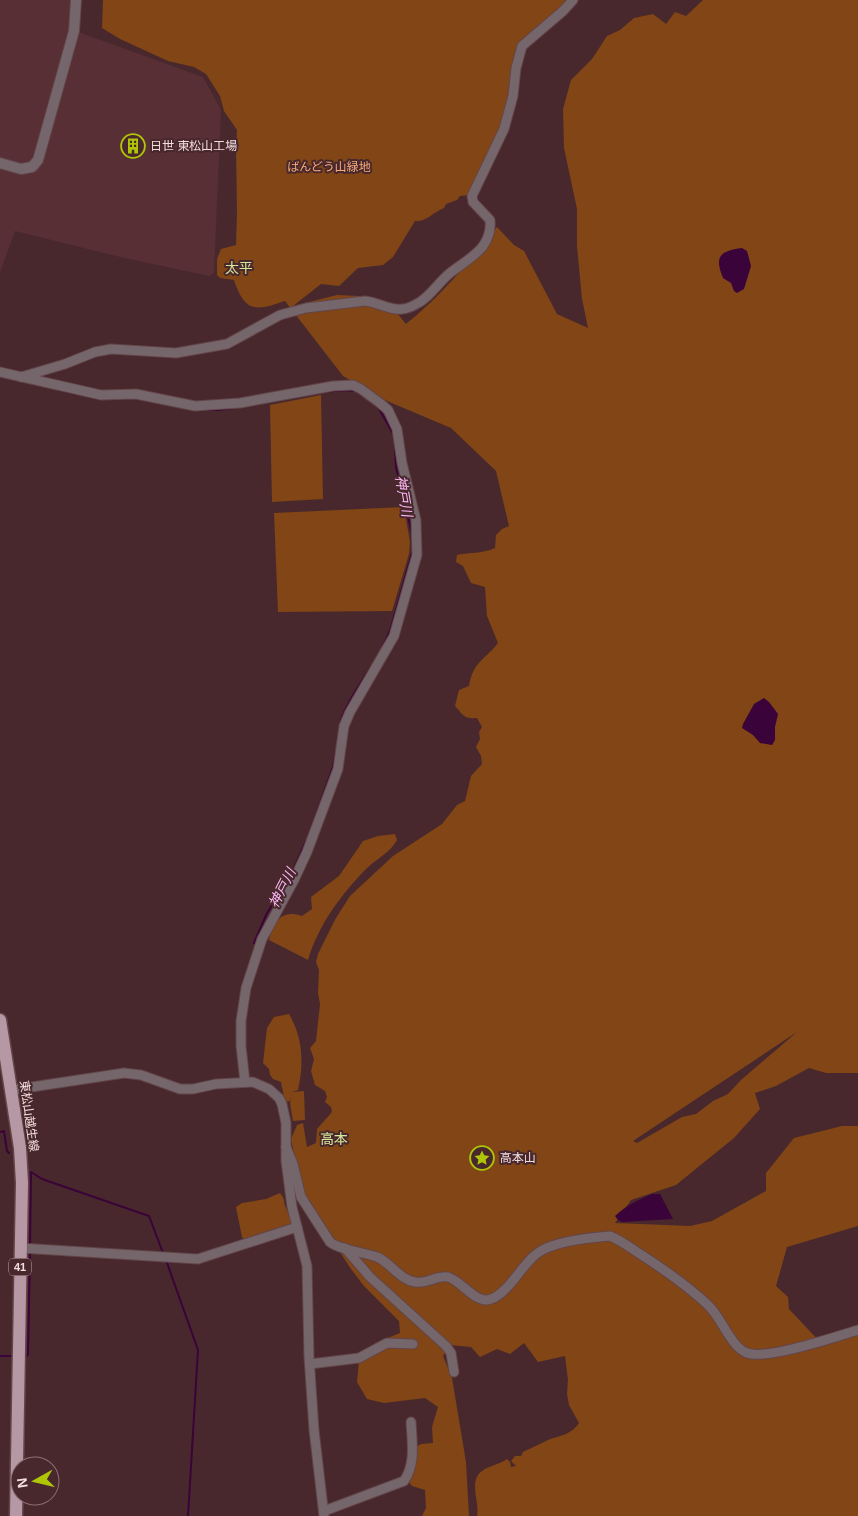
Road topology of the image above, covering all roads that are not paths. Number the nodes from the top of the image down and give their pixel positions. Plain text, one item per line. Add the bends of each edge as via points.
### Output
1 (76, 0) edge
2 (574, 0) edge
3 (0, 163) edge
4 (0, 372) edge
5 (21, 377) junction
6 (0, 1020) edge
7 (244, 1082) junction
8 (12, 1090) junction
9 (286, 1147) junction
10 (297, 1227) junction
11 (20, 1248) junction
12 (345, 1248) junction
13 (858, 1330) edge
14 (413, 1344) dead end
15 (310, 1364) junction
16 (454, 1372) dead end
17 (412, 1422) dead end
18 (324, 1514) edge
19 (16, 1516) edge

1 - 3 street via 74,31 38,160 32,167 21,169
2 - 5 street via 522,46 504,129 472,196 472,202 490,220 484,244 429,295 403,309 365,301 306,308 275,318 227,344 176,353 111,349
4 - 5 street
5 - 7 street via 101,395 136,394 195,406 240,403 353,385 388,410 397,430 416,520 417,555 394,636 344,726 338,769 307,852 262,939 246,988 241,1021
6 - 8 main road, 東松山越生線 / 41
7 - 8 street via 180,1089 152,1078 124,1073
7 - 9 street via 269,1088 279,1098 286,1123
8 - 11 main road, 東松山越生線 / 41 via 22,1183
9 - 10 street via 289,1190
9 - 12 street via 301,1197 330,1242
10 - 11 street via 198,1259
10 - 15 street via 307,1266
11 - 19 main road, 東松山越生線 / 41
12 - 13 street via 379,1258 405,1279 425,1282 449,1278 480,1298 490,1300 498,1296 544,1248 610,1236 665,1271 710,1307 734,1342 746,1353 778,1352
12 - 16 street via 370,1277 446,1346
14 - 15 street via 387,1343 353,1360
15 - 18 street
17 - 18 street via 412,1461 404,1481

